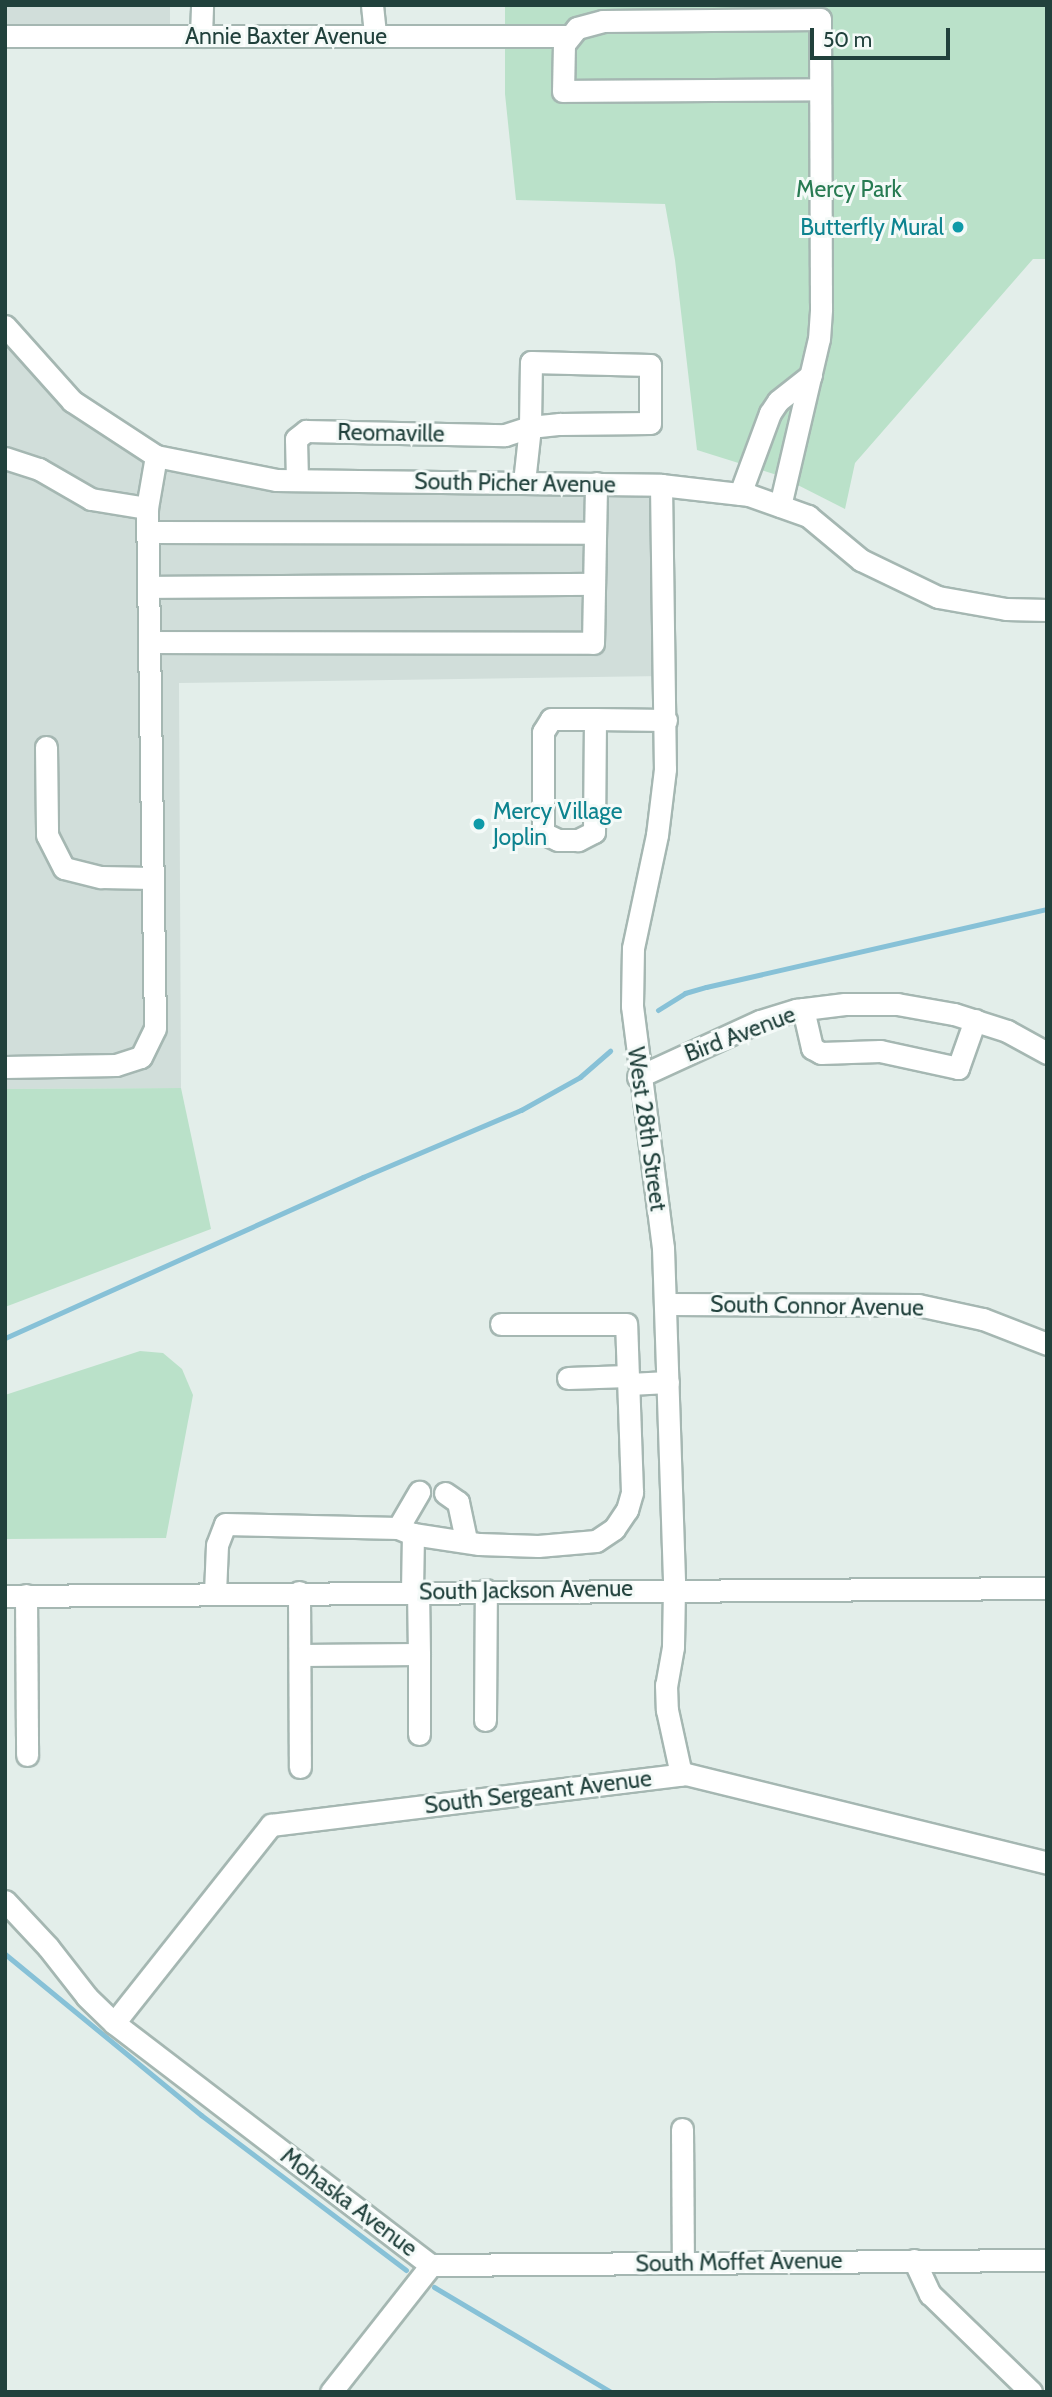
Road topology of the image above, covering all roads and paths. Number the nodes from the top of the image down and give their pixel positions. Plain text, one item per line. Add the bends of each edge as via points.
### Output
1 (202, 5) edge
2 (372, 5) edge
3 (5, 36) edge
4 (201, 36) junction
5 (374, 36) junction
6 (568, 36) junction
7 (820, 89) junction
8 (5, 326) edge
9 (811, 375) junction
10 (530, 427) junction
11 (156, 456) junction
12 (5, 458) edge
13 (296, 480) junction
14 (523, 482) junction
15 (596, 484) junction
16 (661, 485) junction
17 (740, 494) junction
18 (780, 506) junction
19 (147, 508) junction
20 (147, 532) junction
21 (594, 533) junction
22 (593, 584) junction
23 (148, 587) junction
24 (1047, 610) edge
25 (149, 642) junction
26 (595, 719) junction
27 (666, 720) junction
28 (46, 747) dead end
29 (152, 878) junction
30 (803, 1009) junction
31 (975, 1020) junction
32 (1047, 1053) edge
33 (5, 1067) edge
34 (638, 1077) junction
35 (666, 1304) junction
36 (502, 1324) dead end
37 (1047, 1344) edge
38 (568, 1378) dead end
39 (628, 1380) junction
40 (668, 1382) junction
41 (419, 1492) dead end
42 (445, 1493) dead end
43 (405, 1531) junction
44 (466, 1540) junction
45 (1047, 1587) edge
46 (674, 1588) junction
47 (486, 1590) junction
48 (415, 1591) junction
49 (299, 1592) junction
50 (215, 1593) junction
51 (15, 1595) edge
52 (419, 1654) junction
53 (300, 1655) junction
54 (485, 1720) dead end
55 (419, 1734) dead end
56 (27, 1755) dead end
57 (300, 1767) dead end
58 (681, 1774) junction
59 (1047, 1863) edge
60 (5, 1901) edge
61 (114, 2023) junction
62 (682, 2129) dead end
63 (914, 2260) junction
64 (1047, 2260) edge
65 (683, 2262) junction
66 (431, 2265) junction
67 (331, 2392) edge
68 (1031, 2392) edge

1 - 4 street
2 - 5 street
3 - 4 street, Annie Baxter Avenue
4 - 5 street, Annie Baxter Avenue
5 - 6 street, Annie Baxter Avenue
6 - 7 street via 564,91
6 - 7 street via 577,28 603,21 820,19
7 - 9 street via 821,309
8 - 11 street, South Picher Avenue via 72,401
9 - 17 street via 769,413
9 - 18 street
10 - 10 street, Reomaville via 531,362 650,365 650,423
10 - 13 street, Reomaville via 505,435 306,431 296,439
10 - 14 street, Reomaville
11 - 13 street, South Picher Avenue
11 - 19 street
12 - 19 street via 39,470 91,499
13 - 14 street, South Picher Avenue
14 - 15 street, South Picher Avenue
15 - 16 street, South Picher Avenue
15 - 21 street
16 - 17 street, South Picher Avenue
16 - 27 street, West 28th Street
17 - 18 street, South Picher Avenue
18 - 24 street, South Picher Avenue via 808,516 861,560 938,597 1006,609
19 - 20 street
20 - 21 street
20 - 23 street
21 - 22 street
22 - 23 street
22 - 25 street via 593,643
23 - 25 street
25 - 29 street
26 - 26 street via 551,719 542,732 543,833 558,839 578,840 594,832
26 - 27 street
27 - 34 street, West 28th Street via 657,835 633,948
28 - 29 street via 47,835 64,868 101,877
29 - 33 street via 155,1028 141,1057 116,1065
30 - 31 street, Bird Avenue via 897,1004
30 - 31 street via 812,1048 821,1053 880,1051 958,1068
30 - 34 street, Bird Avenue via 722,1036
31 - 32 street, Bird Avenue
34 - 35 street, West 28th Street via 663,1248
35 - 37 street, South Connor Avenue via 918,1305 983,1319
35 - 40 street, West 28th Street
36 - 39 street via 626,1324
38 - 39 street
39 - 40 street
39 - 44 street via 632,1492 614,1529 596,1541 577,1545
40 - 46 street, West 28th Street
41 - 43 street
42 - 44 street via 458,1502
43 - 44 street
43 - 48 street
43 - 50 street via 225,1524 218,1545
45 - 46 street, South Jackson Avenue
46 - 47 street, South Jackson Avenue
46 - 58 street, West 28th Street via 667,1697
47 - 48 street, South Jackson Avenue
47 - 54 street
48 - 49 street, South Jackson Avenue
48 - 52 street
49 - 50 street, South Jackson Avenue
49 - 53 street
50 - 51 street, South Jackson Avenue
51 - 56 street
52 - 53 street
52 - 55 street
53 - 57 street
58 - 59 street, South Sergeant Avenue
58 - 61 street, South Sergeant Avenue via 271,1825
60 - 61 street, Mohaska Avenue
61 - 66 street, Mohaska Avenue
62 - 65 street
63 - 64 street, South Moffet Avenue
63 - 65 street, South Moffet Avenue
63 - 68 street via 930,2294
65 - 66 street, South Moffet Avenue
66 - 67 street

